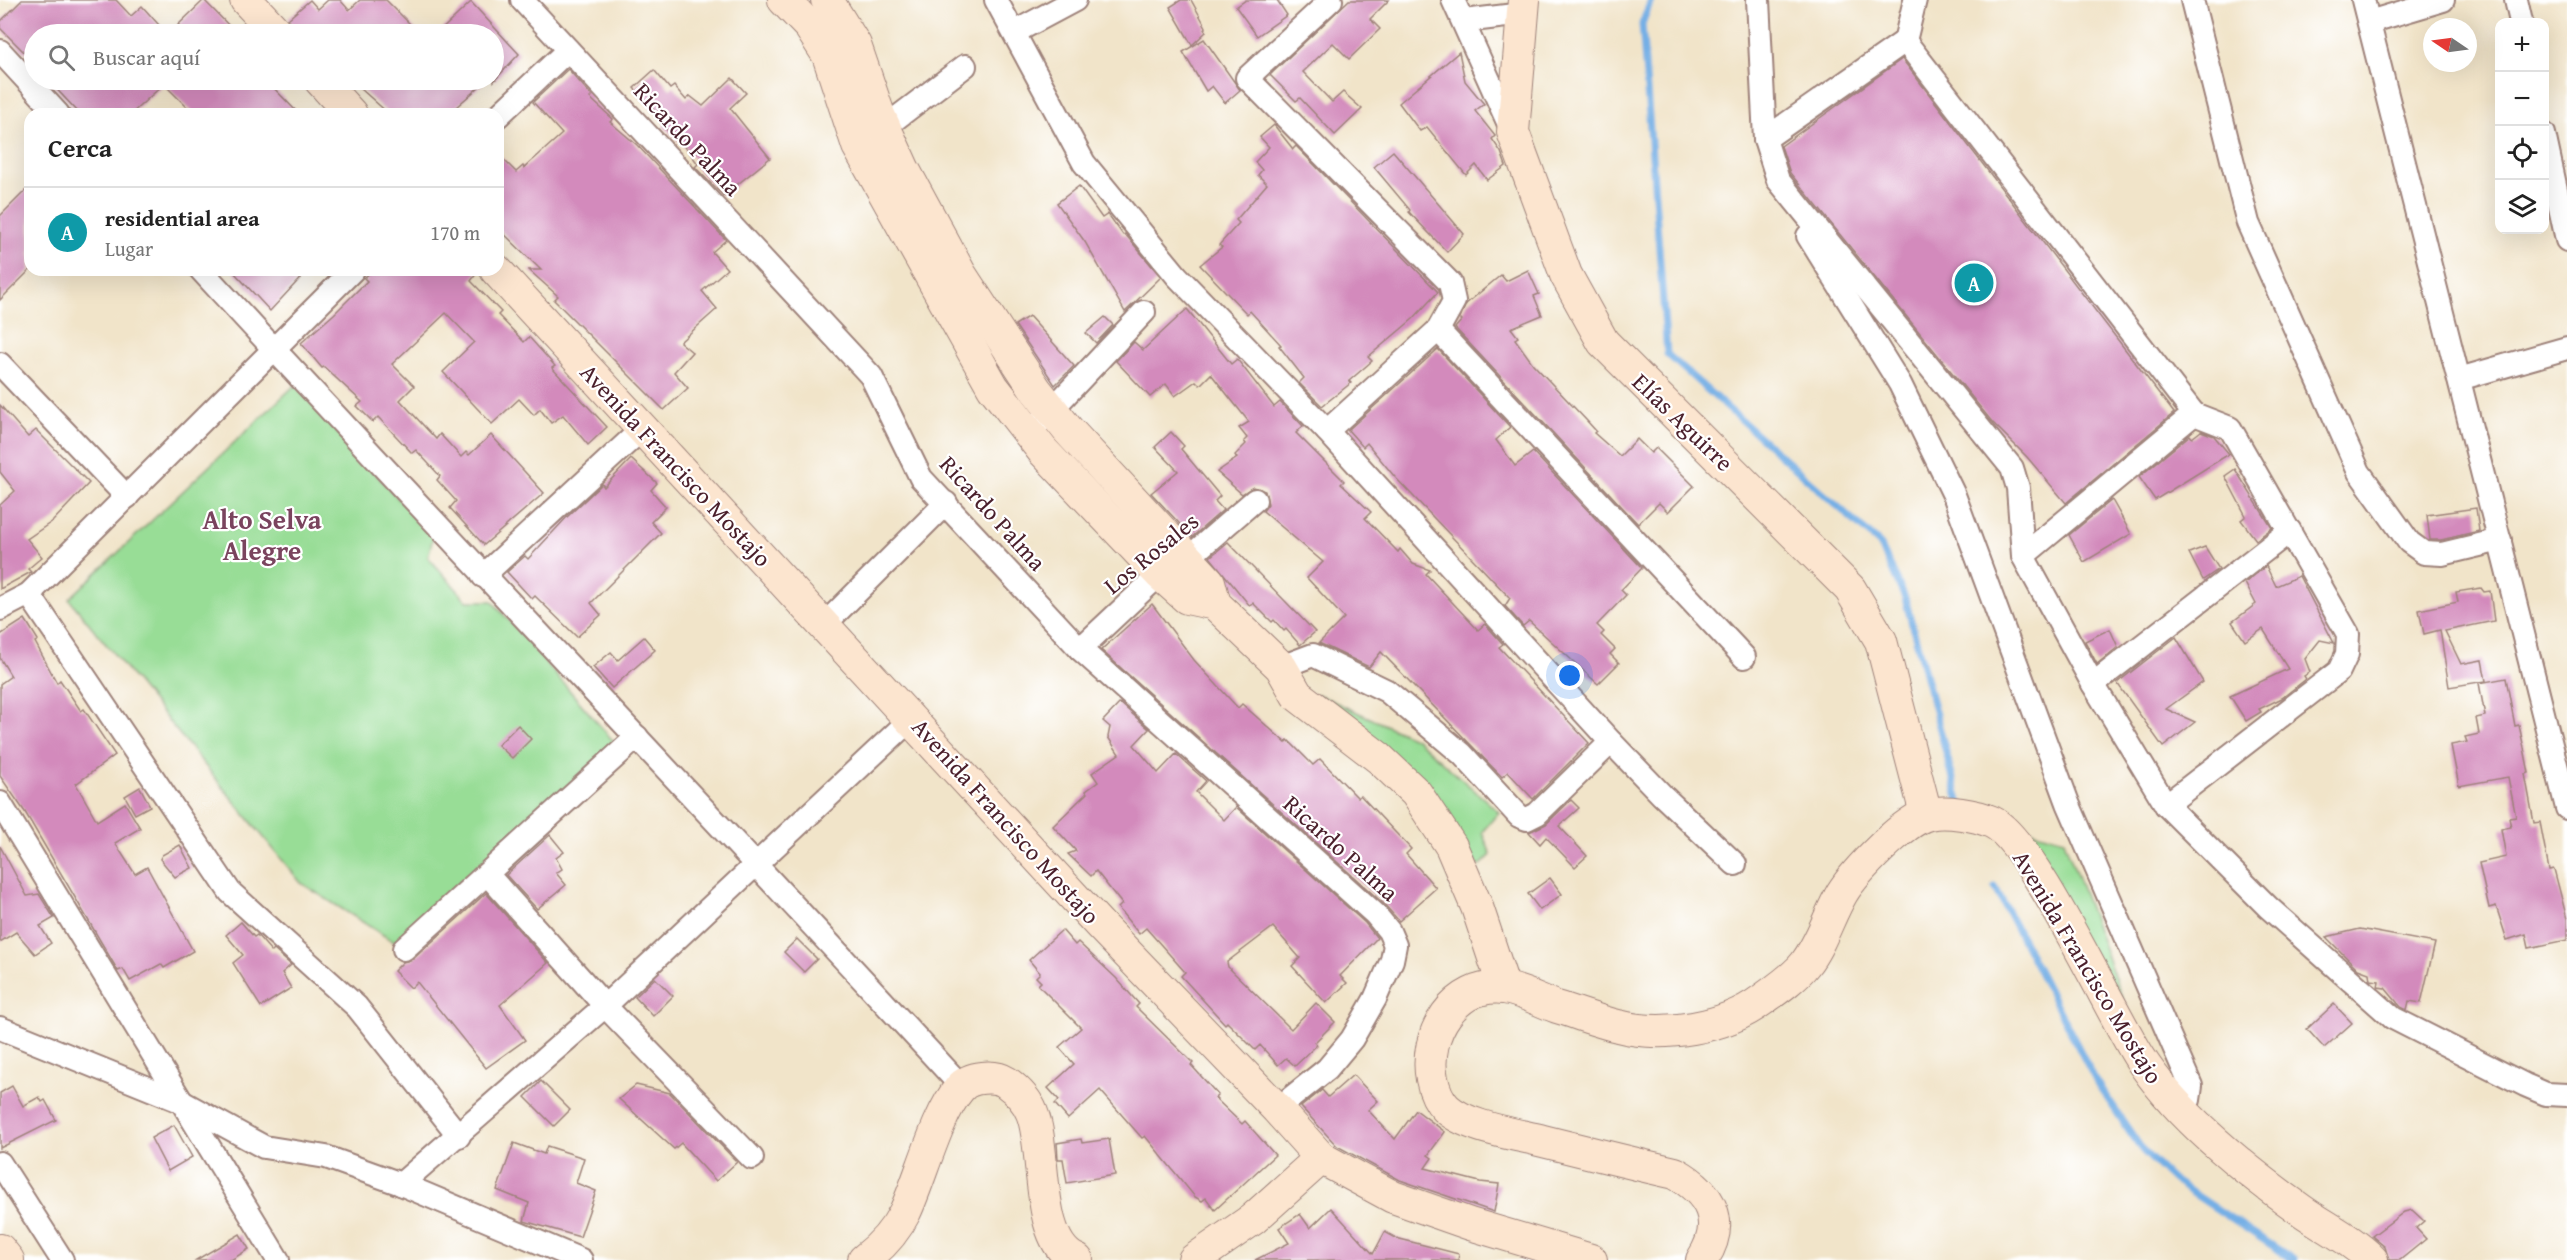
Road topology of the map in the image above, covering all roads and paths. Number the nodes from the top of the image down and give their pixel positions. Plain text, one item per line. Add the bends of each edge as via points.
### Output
1 (246, 0) edge
2 (522, 0) edge
3 (784, 0) edge
4 (827, 0) edge
5 (996, 0) edge
6 (1075, 0) edge
7 (1331, 0) edge
8 (1453, 0) edge
9 (1758, 0) edge
10 (1915, 0) edge
11 (2192, 0) edge
12 (2444, 0) edge
13 (2516, 0) edge
14 (1523, 7) edge
15 (2366, 11) edge
16 (2520, 18) edge
17 (1464, 21) junction
18 (269, 24) edge
19 (1015, 32) junction
20 (1905, 41) junction
21 (568, 50) junction
22 (0, 51) edge
23 (965, 66) dead end
24 (24, 77) edge
25 (36, 90) edge
26 (329, 90) edge
27 (52, 108) edge
28 (346, 108) edge
29 (504, 110) edge
30 (884, 128) junction
31 (1513, 132) junction
32 (1765, 139) junction
33 (858, 146) junction
34 (2549, 157) edge
35 (1778, 180) junction
36 (2567, 240) edge
37 (206, 276) edge
38 (347, 276) edge
39 (502, 276) edge
40 (1144, 312) dead end
41 (1438, 330) junction
42 (2567, 348) edge
43 (273, 349) junction
44 (0, 364) edge
45 (2459, 379) junction
46 (1052, 410) junction
47 (2194, 414) junction
48 (643, 428) junction
49 (1327, 431) junction
50 (1029, 432) junction
51 (127, 497) junction
52 (1255, 500) dead end
53 (946, 503) junction
54 (2289, 531) junction
55 (2500, 540) junction
56 (2023, 556) junction
57 (1173, 566) junction
58 (483, 576) junction
59 (28, 594) junction
60 (0, 609) edge
61 (824, 625) junction
62 (1080, 649) junction
63 (1744, 657) dead end
64 (1281, 667) junction
65 (2093, 684) junction
66 (912, 718) junction
67 (637, 737) junction
68 (1611, 742) junction
69 (2559, 742) edge
70 (0, 803) edge
71 (2166, 805) junction
72 (2567, 808) edge
73 (1942, 814) junction
74 (758, 864) junction
75 (1735, 864) dead end
76 (487, 874) junction
77 (404, 949) dead end
78 (1504, 988) junction
79 (605, 1006) junction
80 (0, 1028) edge
81 (961, 1086) junction
82 (2567, 1095) edge
83 (180, 1101) junction
84 (1277, 1108) junction
85 (2181, 1110) junction
86 (459, 1136) junction
87 (752, 1158) dead end
88 (1321, 1158) junction
89 (0, 1163) edge
90 (401, 1184) junction
91 (0, 1250) edge
92 (8, 1260) edge
93 (62, 1260) edge
94 (278, 1260) edge
95 (581, 1260) edge
96 (864, 1260) edge
97 (1077, 1260) edge
98 (1194, 1260) edge
99 (1591, 1260) edge
100 (1702, 1260) edge
101 (2372, 1260) edge

1 - 18 street
2 - 21 street, Ricardo Palma
3 - 33 street via 810,27 828,55
4 - 30 street via 855,45
5 - 19 street
6 - 19 street
7 - 41 street via 1246,78 1450,283 1454,301
8 - 17 street
9 - 32 street
10 - 20 street
11 - 55 street via 2248,223 2359,472 2409,542 2424,553 2442,554
12 - 15 street
13 - 16 street
14 - 17 street
14 - 31 street, Elías Aguirre
15 - 45 street
17 - 31 street
19 - 49 street via 1084,163 1177,276
20 - 32 street
20 - 47 street
21 - 29 street
21 - 53 street, Ricardo Palma via 871,376 921,478
22 - 24 street
23 - 30 street
25 - 27 street
26 - 28 street
30 - 33 street
30 - 46 street via 962,275
31 - 73 street, Elías Aguirre via 1566,275 1603,342 1850,589 1881,641
32 - 35 street
33 - 50 street via 993,387
34 - 36 street
35 - 56 street via 2012,468 2018,488
35 - 85 street via 1788,204 1900,384 1954,495 2068,803 2191,1086 2189,1100
37 - 43 street
38 - 43 street
39 - 48 street, Avenida Francisco Mostajo
40 - 46 street
41 - 49 street
41 - 63 street
42 - 45 street
43 - 51 street
43 - 58 street
44 - 51 street
45 - 55 street
46 - 50 street
46 - 57 street
47 - 54 street via 2230,428
47 - 56 street
48 - 58 street
48 - 61 street, Avenida Francisco Mostajo
49 - 68 street
50 - 57 street
51 - 59 street
52 - 57 street, Los Rosales via 1225,529
53 - 61 street
53 - 62 street, Ricardo Palma
54 - 65 street
54 - 71 street via 2348,634 2347,654 2339,671
55 - 69 street
56 - 65 street
57 - 62 street, Los Rosales
57 - 64 street via 1209,582 1215,604
58 - 67 street
59 - 60 street
59 - 86 street via 230,892 357,1008
61 - 66 street, Avenida Francisco Mostajo
62 - 84 street, Ricardo Palma via 1375,914 1389,931 1395,945 1392,960 1352,1039 1327,1070
64 - 68 street via 1313,655 1388,691 1462,754 1519,816 1527,819 1537,814
64 - 78 street via 1298,695 1379,758 1416,793 1451,846 1478,907
65 - 71 street
66 - 74 street
66 - 84 street, Avenida Francisco Mostajo via 1099,924
67 - 74 street
67 - 76 street
68 - 75 street
69 - 72 street
70 - 83 street
71 - 82 street via 2268,907 2393,1018 2525,1085 2546,1094
73 - 78 street via 1880,847 1844,889 1805,964 1759,1003 1716,1024 1683,1030 1622,1028
73 - 85 street, Avenida Francisco Mostajo via 1994,823 2013,842 2043,883 2138,1055 2162,1091
74 - 79 street
74 - 81 street
76 - 77 street
76 - 79 street
78 - 100 street via 1474,991 1456,1002 1442,1020 1430,1064 1438,1098 1448,1110 1487,1127 1675,1173 1695,1184 1713,1212 1711,1245
79 - 86 street
79 - 87 street
80 - 83 street
81 - 96 street via 947,1109 904,1214 883,1245
81 - 97 street via 978,1079 999,1078 1018,1090 1033,1114 1048,1222 1069,1256
83 - 90 street via 264,1147 326,1157
83 - 94 street
84 - 88 street, Avenida Francisco Mostajo
85 - 101 street, Avenida Francisco Mostajo via 2262,1181 2356,1244
86 - 90 street
88 - 98 street via 1253,1219
88 - 99 street, Avenida Francisco Mostajo via 1394,1197
89 - 93 street
90 - 95 street
91 - 92 street

